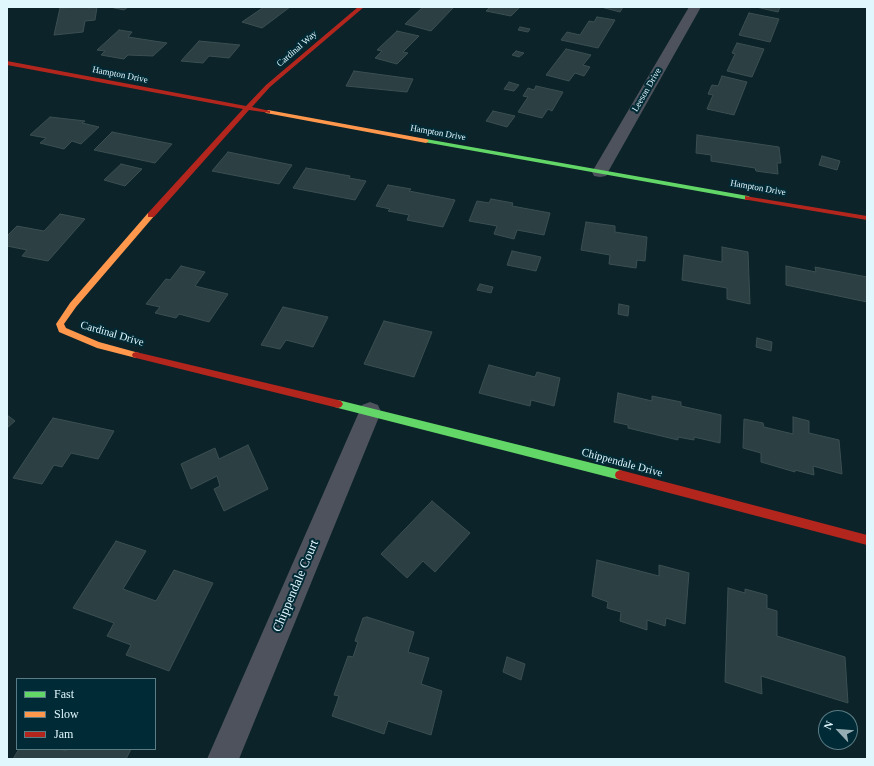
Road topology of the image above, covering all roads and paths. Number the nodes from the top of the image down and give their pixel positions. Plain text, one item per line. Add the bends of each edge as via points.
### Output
1 (361, 7) edge
2 (695, 7) edge
3 (7, 63) edge
4 (247, 108) junction
5 (600, 172) junction
6 (867, 218) edge
7 (370, 412) junction
8 (867, 540) edge
9 (223, 759) edge

1 - 4 street, Cardinal Way via 268,86
2 - 5 street, Leeson Drive
3 - 4 street, Hampton Drive
4 - 5 street, Hampton Drive
4 - 7 street, Cardinal Drive via 134,233 73,305 60,327 74,337 97,345
5 - 6 street, Hampton Drive
7 - 8 street, Chippendale Drive
7 - 9 street, Chippendale Court

